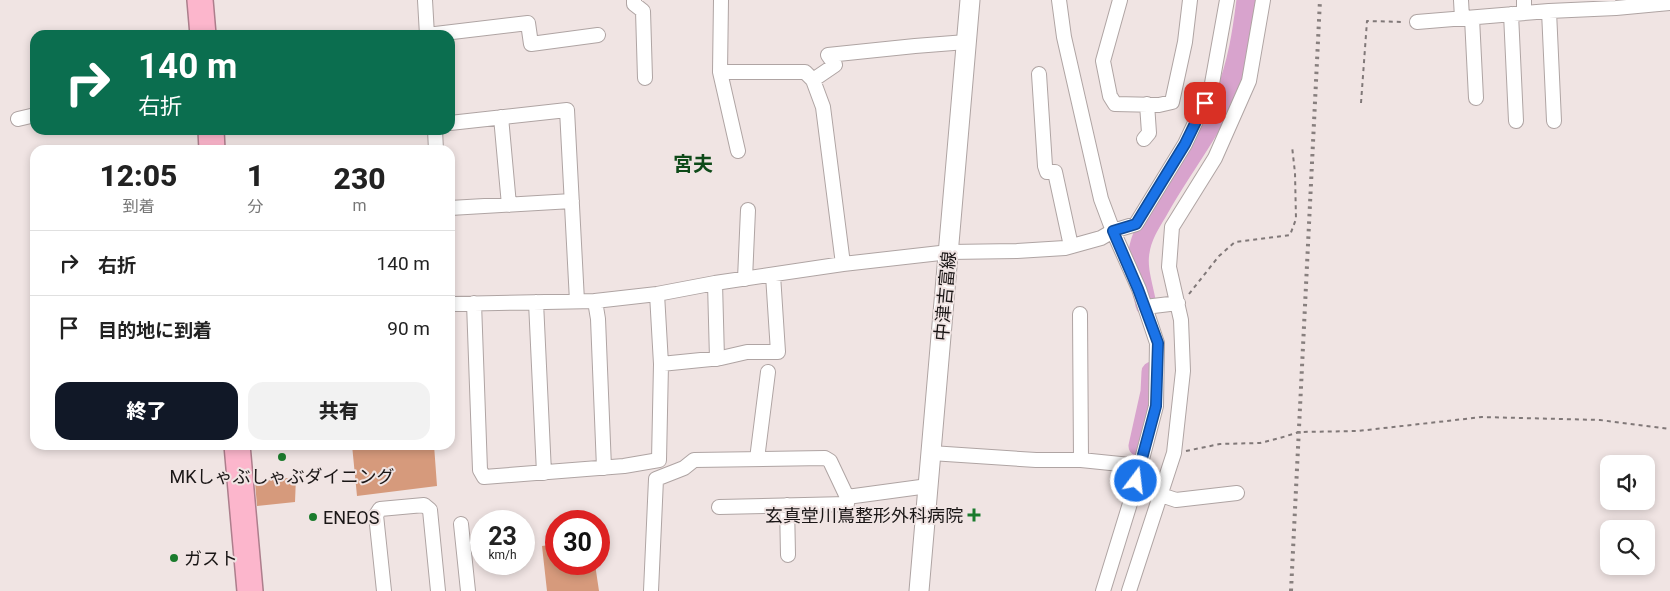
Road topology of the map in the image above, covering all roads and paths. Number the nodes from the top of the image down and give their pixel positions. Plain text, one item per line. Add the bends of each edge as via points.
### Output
1 (200, 0) edge
2 (425, 0) edge
3 (634, 0) edge
4 (721, 0) edge
5 (970, 0) edge
6 (1059, 0) edge
7 (1120, 0) edge
8 (1190, 0) edge
9 (1227, 0) edge
10 (1263, 0) edge
11 (1461, 0) edge
12 (1670, 2) edge
13 (1640, 3) edge
14 (1588, 5) edge
15 (1520, 9) edge
16 (1549, 11) junction
17 (1467, 18) junction
18 (1417, 22) joint
19 (202, 30) edge
20 (427, 30) edge
21 (455, 32) edge
22 (598, 36) dead end
23 (966, 42) junction
24 (720, 72) junction
25 (1039, 74) dead end
26 (645, 78) dead end
27 (813, 80) junction
28 (1476, 98) dead end
29 (1361, 103) dead end
30 (1147, 104) junction
31 (30, 116) edge
32 (501, 117) junction
33 (18, 119) dead end
34 (1554, 121) dead end
35 (455, 122) edge
36 (1516, 122) dead end
37 (1144, 139) dead end
38 (1292, 146) dead end
39 (738, 151) dead end
40 (572, 201) junction
41 (510, 204) junction
42 (455, 208) edge
43 (748, 210) dead end
44 (1113, 231) junction
45 (1070, 246) junction
46 (949, 252) junction
47 (843, 264) junction
48 (773, 275) junction
49 (745, 279) junction
50 (714, 283) junction
51 (657, 294) junction
52 (577, 301) junction
53 (595, 301) junction
54 (536, 302) junction
55 (474, 303) junction
56 (1178, 303) junction
57 (455, 304) edge
58 (1145, 307) junction
59 (1080, 314) dead end
60 (717, 359) junction
61 (661, 364) junction
62 (768, 372) dead end
63 (1670, 428) edge
64 (237, 450) edge
65 (931, 452) junction
66 (1174, 453) junction
67 (757, 459) junction
68 (1081, 460) junction
69 (1140, 466) junction
70 (604, 468) junction
71 (544, 474) junction
72 (928, 486) junction
73 (1237, 493) dead end
74 (1161, 495) junction
75 (847, 496) junction
76 (787, 505) junction
77 (719, 507) dead end
78 (461, 524) dead end
79 (788, 555) dead end
80 (250, 591) edge
81 (384, 591) edge
82 (438, 591) edge
83 (468, 591) edge
84 (651, 591) edge
85 (919, 591) edge
86 (1103, 591) edge
87 (1129, 591) edge

1 - 19 highway
2 - 20 street
3 - 26 street via 634,4 643,11
4 - 24 street
5 - 23 main road, 中津吉富線
6 - 44 street via 1064,37 1101,199
7 - 30 street via 1103,61 1110,96 1114,104
8 - 30 street via 1172,102
9 - 44 street via 1211,89 1185,144 1136,224
10 - 56 street via 1249,81 1215,158 1172,227 1169,267
11 - 17 street
12 - 13 street
13 - 14 street
14 - 16 street
15 - 16 street
15 - 17 street
15 - 36 street
16 - 34 street
17 - 18 street
17 - 28 street
18 - 29 path via 1367,21
21 - 22 street via 528,23 531,44
23 - 27 street via 828,56 835,65
23 - 46 main road, 中津吉富線
24 - 27 street via 805,72
24 - 39 street
25 - 45 street via 1045,166 1047,172 1055,172
27 - 47 street via 823,107
30 - 37 street via 1149,133
31 - 33 street
32 - 35 street
32 - 40 street via 567,110
32 - 41 street
38 - 56 path via 1296,219 1290,235 1234,242 1192,292
40 - 41 street
40 - 52 street
41 - 42 street
43 - 49 street
44 - 45 street via 1101,238
44 - 58 street
45 - 46 street
46 - 47 street
46 - 65 main road, 中津吉富線
47 - 48 street
48 - 49 street
48 - 60 street via 778,352 747,352
49 - 50 street
50 - 51 street
50 - 60 street
51 - 53 street
51 - 61 street
52 - 53 street
52 - 54 street
53 - 70 street
54 - 55 street
54 - 71 street
55 - 57 street
55 - 71 street via 480,470 484,477
56 - 58 street
56 - 66 street via 1183,371
58 - 69 street via 1158,343 1156,406
59 - 68 street
60 - 61 street
61 - 70 street via 659,460
62 - 67 street
63 - 66 path via 1600,420 1482,417 1358,431 1299,432 1260,443 1220,444
64 - 80 highway
65 - 68 street
65 - 72 main road, 中津吉富線
66 - 74 street
67 - 75 street via 826,458 830,460
67 - 84 street via 694,460 684,468 656,479
68 - 69 street
69 - 86 street
70 - 71 street
72 - 75 street
72 - 85 main road, 中津吉富線
73 - 74 street via 1176,500
74 - 87 street
75 - 76 street via 847,504
76 - 77 street
76 - 79 street
78 - 83 street
81 - 82 street via 376,515 380,509 424,505 430,510

